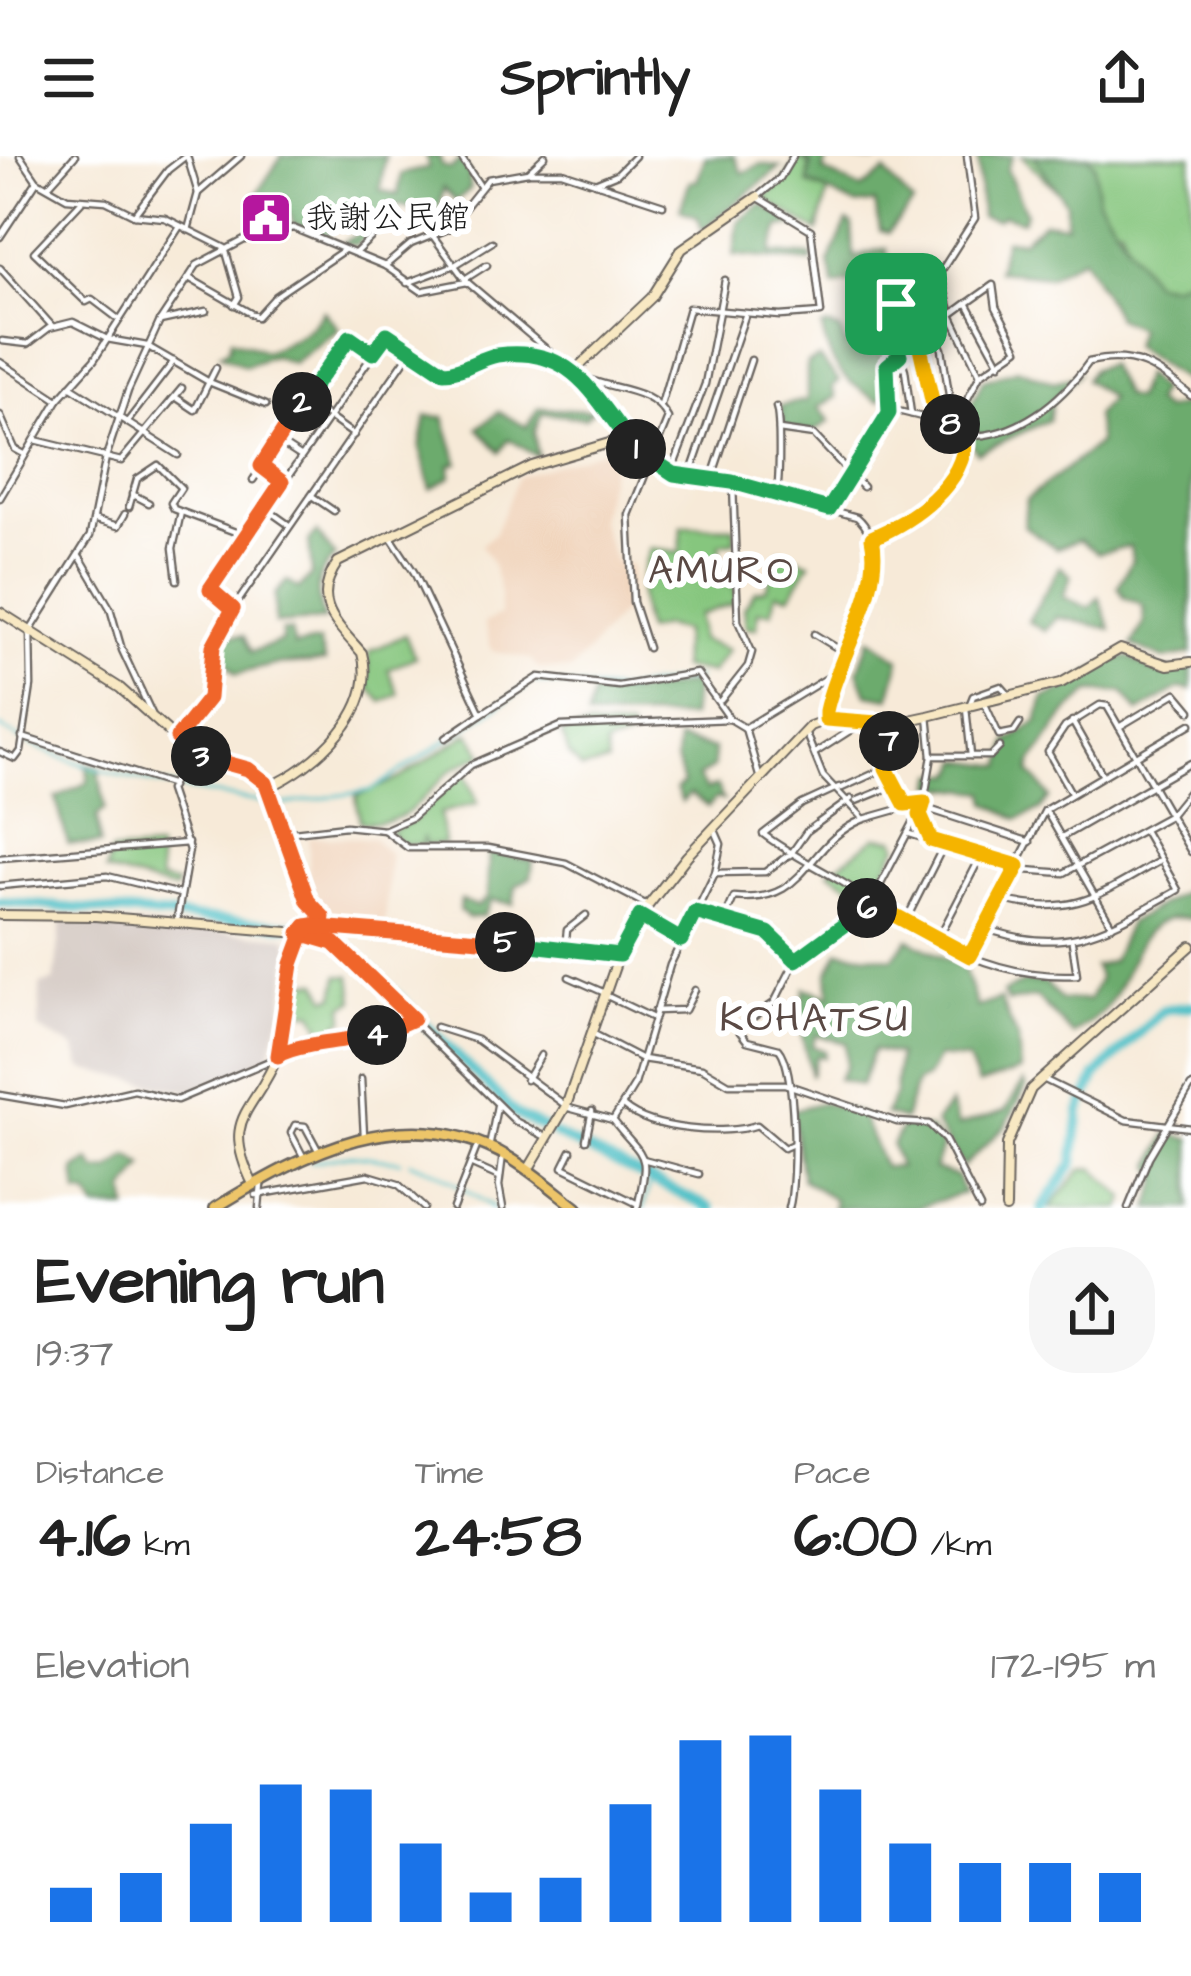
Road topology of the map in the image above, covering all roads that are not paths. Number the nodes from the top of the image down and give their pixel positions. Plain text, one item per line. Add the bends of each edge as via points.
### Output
1 (20, 156) edge
2 (75, 156) edge
3 (187, 156) edge
4 (242, 156) edge
5 (460, 156) edge
6 (545, 156) edge
7 (635, 156) edge
8 (793, 156) edge
9 (967, 156) edge
10 (528, 172) junction
11 (37, 181) junction
12 (595, 183) junction
13 (48, 186) junction
14 (480, 186) junction
15 (198, 193) junction
16 (757, 197) junction
17 (82, 200) junction
18 (662, 206) dead end
19 (134, 215) junction
20 (180, 226) junction
21 (381, 228) dead end
22 (188, 230) junction
23 (433, 236) junction
24 (0, 237) edge
25 (492, 242) dead end
26 (225, 248) junction
27 (344, 250) junction
28 (355, 253) junction
29 (455, 265) junction
30 (487, 265) dead end
31 (385, 266) junction
32 (0, 268) edge
33 (898, 268) dead end
34 (916, 271) dead end
35 (189, 278) junction
36 (466, 280) junction
37 (725, 280) dead end
38 (406, 283) junction
39 (967, 303) junction
40 (235, 304) junction
41 (896, 304) junction
42 (720, 308) junction
43 (206, 311) dead end
44 (745, 314) junction
45 (951, 316) junction
46 (117, 318) junction
47 (160, 321) junction
48 (52, 326) junction
49 (932, 331) junction
50 (107, 339) junction
51 (2, 341) edge
52 (919, 343) junction
53 (148, 346) junction
54 (411, 351) junction
55 (373, 353) junction
56 (900, 355) junction
57 (554, 357) junction
58 (751, 360) dead end
59 (174, 361) junction
60 (0, 362) edge
61 (1000, 364) junction
62 (216, 368) dead end
63 (574, 372) junction
64 (980, 375) junction
65 (209, 382) junction
66 (70, 386) junction
67 (182, 388) dead end
68 (1191, 396) edge
69 (177, 398) junction
70 (58, 400) junction
71 (304, 400) junction
72 (266, 405) dead end
73 (661, 405) junction
74 (776, 406) dead end
75 (889, 413) junction
76 (911, 414) junction
77 (0, 415) edge
78 (119, 415) junction
79 (328, 416) junction
80 (128, 421) junction
81 (937, 422) junction
82 (954, 425) junction
83 (779, 430) junction
84 (148, 432) junction
85 (354, 435) junction
86 (965, 436) junction
87 (626, 438) junction
88 (35, 440) junction
89 (277, 441) junction
90 (24, 454) junction
91 (178, 455) dead end
92 (300, 456) junction
93 (106, 457) junction
94 (650, 463) junction
95 (261, 466) junction
96 (849, 472) junction
97 (671, 473) junction
98 (690, 475) junction
99 (712, 478) junction
100 (253, 480) dead end
101 (282, 482) junction
102 (732, 482) junction
103 (863, 488) dead end
104 (132, 494) junction
105 (313, 496) junction
106 (776, 496) junction
107 (0, 498) edge
108 (149, 503) dead end
109 (129, 507) dead end
110 (265, 508) junction
111 (829, 509) junction
112 (182, 512) junction
113 (334, 512) dead end
114 (125, 514) dead end
115 (96, 520) junction
116 (291, 526) junction
117 (246, 536) junction
118 (390, 536) junction
119 (872, 538) junction
120 (80, 556) junction
121 (177, 580) dead end
122 (233, 609) junction
123 (0, 612) edge
124 (30, 631) junction
125 (814, 634) dead end
126 (647, 648) dead end
127 (842, 651) junction
128 (1191, 662) edge
129 (835, 673) junction
130 (1010, 696) junction
131 (721, 700) junction
132 (984, 702) junction
133 (967, 706) junction
134 (1191, 711) edge
135 (152, 714) junction
136 (481, 714) junction
137 (928, 716) junction
138 (730, 719) junction
139 (826, 719) junction
140 (866, 721) junction
141 (1072, 721) junction
142 (1020, 723) dead end
143 (890, 724) junction
144 (1191, 724) edge
145 (1119, 727) junction
146 (745, 728) junction
147 (804, 730) junction
148 (177, 738) junction
149 (446, 739) dead end
150 (21, 740) junction
151 (1000, 747) dead end
152 (189, 750) junction
153 (0, 752) edge
154 (815, 753) junction
155 (932, 756) junction
156 (971, 756) junction
157 (1135, 756) junction
158 (1191, 764) edge
159 (886, 768) junction
160 (1102, 775) junction
161 (760, 779) junction
162 (895, 785) junction
163 (1151, 785) junction
164 (169, 787) junction
165 (268, 788) junction
166 (840, 788) junction
167 (1191, 789) edge
168 (1071, 794) junction
169 (852, 801) junction
170 (905, 804) junction
171 (922, 808) junction
172 (1045, 810) junction
173 (1168, 816) junction
174 (864, 819) junction
175 (714, 828) junction
176 (384, 830) junction
177 (1144, 830) junction
178 (285, 833) junction
179 (910, 834) junction
180 (1062, 837) junction
181 (931, 840) junction
182 (1030, 842) junction
183 (188, 843) junction
184 (944, 844) junction
185 (1191, 852) edge
186 (789, 855) junction
187 (981, 856) junction
188 (0, 858) edge
189 (1160, 860) junction
190 (811, 865) junction
191 (1018, 866) junction
192 (1078, 868) junction
193 (715, 873) junction
194 (298, 875) joint
195 (0, 886) edge
196 (179, 897) junction
197 (1000, 898) junction
198 (1095, 898) junction
199 (872, 903) junction
200 (648, 905) junction
201 (695, 912) junction
202 (0, 915) edge
203 (586, 915) dead end
204 (640, 916) junction
205 (725, 918) junction
206 (176, 921) junction
207 (905, 922) junction
208 (322, 923) junction
209 (1112, 926) junction
210 (984, 928) junction
211 (300, 933) junction
212 (938, 939) junction
213 (681, 940) junction
214 (1072, 942) junction
215 (1191, 946) edge
216 (565, 949) junction
217 (619, 955) junction
218 (970, 956) junction
219 (796, 960) junction
220 (569, 977) dead end
221 (695, 990) dead end
222 (605, 994) junction
223 (654, 1014) junction
224 (413, 1019) junction
225 (436, 1027) dead end
226 (592, 1034) junction
227 (541, 1055) dead end
228 (278, 1056) junction
229 (642, 1059) junction
230 (1040, 1078) junction
231 (361, 1079) dead end
232 (526, 1080) junction
233 (790, 1084) junction
234 (1191, 1086) edge
235 (0, 1095) edge
236 (498, 1104) junction
237 (566, 1106) junction
238 (624, 1106) junction
239 (592, 1111) junction
240 (614, 1120) junction
241 (1191, 1128) edge
242 (1164, 1129) junction
243 (364, 1136) junction
244 (548, 1138) junction
245 (586, 1140) dead end
246 (795, 1144) junction
247 (483, 1146) junction
248 (318, 1150) junction
249 (572, 1151) dead end
250 (503, 1154) junction
251 (303, 1156) junction
252 (643, 1159) junction
253 (472, 1165) junction
254 (528, 1170) junction
255 (699, 1174) dead end
256 (500, 1177) junction
257 (255, 1189) junction
258 (457, 1206) edge
259 (638, 1206) edge
260 (215, 1208) edge
261 (259, 1208) edge
262 (424, 1208) edge
263 (503, 1208) edge
264 (577, 1208) edge
265 (789, 1208) edge
266 (980, 1208) edge
267 (1006, 1208) edge
268 (1128, 1208) edge

1 - 11 street
2 - 13 street
3 - 15 street
3 - 19 street
4 - 15 street
5 - 14 street
6 - 10 street
7 - 12 street
8 - 16 street
9 - 45 street via 975,218 940,273
10 - 12 street
10 - 14 street
11 - 13 street
11 - 24 street
12 - 18 street
13 - 17 street
14 - 23 street via 448,229
15 - 22 street
16 - 44 street via 811,230 822,308 815,316
16 - 63 street via 682,249 652,297
17 - 19 street
17 - 46 street via 34,254 86,302
19 - 20 street
20 - 22 street
20 - 46 street
21 - 28 street
22 - 26 street
23 - 29 street
23 - 31 street
25 - 29 street
26 - 27 street via 293,228
26 - 35 street
26 - 40 street
27 - 28 street
27 - 40 street via 257,317
28 - 31 street
29 - 36 street
29 - 38 street
30 - 36 street
31 - 38 street
32 - 48 street
33 - 41 street
34 - 49 street
35 - 40 street
35 - 47 street
36 - 38 street via 434,292
36 - 57 street
37 - 42 street
39 - 45 street
39 - 61 street
39 - 61 street via 990,284 995,290 1018,349
41 - 52 street
41 - 56 street via 889,321
42 - 44 street
42 - 73 street via 688,308
42 - 97 street via 705,384
43 - 47 street
44 - 98 street
45 - 49 street
45 - 64 street
46 - 50 street
47 - 53 street
48 - 50 street via 73,322
48 - 51 street via 28,344
49 - 52 street
49 - 82 street
50 - 53 street
50 - 66 street
52 - 56 street
52 - 81 street
53 - 59 street
53 - 78 street
54 - 55 street via 387,334
54 - 57 street via 452,373 493,356
54 - 85 street
55 - 71 street via 350,337
55 - 79 street
56 - 75 street via 887,366
56 - 76 street
57 - 63 street
58 - 99 street
59 - 65 street
59 - 80 street
60 - 70 street
61 - 64 street
62 - 65 street
63 - 73 street
63 - 87 street
64 - 82 street
65 - 69 street via 194,410
65 - 72 street
66 - 70 street
66 - 78 street
67 - 69 street
68 - 86 street via 1142,360 1103,359 1089,362 1068,394 1045,410 996,433
69 - 84 street
70 - 88 street
71 - 79 street
71 - 89 street
73 - 94 street via 668,418
74 - 83 street
75 - 76 street
75 - 96 street
76 - 81 street
77 - 90 street
78 - 80 street
78 - 93 street
79 - 85 street
79 - 92 street
80 - 84 street
81 - 82 street
82 - 86 street
83 - 96 street via 814,435
83 - 106 street
84 - 91 street
84 - 93 street via 121,460
85 - 105 street
86 - 119 street via 966,450 929,508
87 - 94 street
87 - 118 street via 532,466
88 - 90 street
88 - 93 street
89 - 92 street
89 - 95 street
90 - 107 street
92 - 101 street
93 - 115 street
94 - 97 street
94 - 126 street via 629,514 633,602
95 - 100 street
95 - 101 street
96 - 103 street
96 - 111 street
97 - 98 street
98 - 99 street
99 - 102 street
101 - 110 street
102 - 106 street
102 - 131 street via 738,621 752,652
104 - 108 street
104 - 109 street
104 - 112 street via 137,479 158,465 181,488 171,507
105 - 113 street
105 - 116 street
106 - 111 street
110 - 116 street
110 - 117 street
111 - 119 street via 857,517
112 - 117 street
112 - 121 street via 173,548
114 - 115 street via 118,526
115 - 120 street
116 - 122 street
117 - 122 street via 210,589
118 - 136 street
118 - 165 street via 346,555 326,588 329,616 365,665 351,714 321,754
119 - 127 street via 873,583
120 - 124 street
120 - 135 street
122 - 148 street via 213,646 209,698
123 - 124 street
124 - 135 street
124 - 150 street
125 - 127 street
127 - 129 street
128 - 130 street via 1168,665 1120,649 1061,683
129 - 139 street
129 - 146 street
130 - 132 street
130 - 133 street via 1001,686 988,688
131 - 136 street via 697,673 619,686 539,676
131 - 138 street
132 - 133 street
132 - 142 street via 999,735
133 - 137 street
133 - 156 street
134 - 145 street via 1176,693
135 - 148 street
136 - 149 street
137 - 143 street
137 - 155 street
138 - 146 street
138 - 176 street via 561,726 471,765 411,818
139 - 140 street
139 - 147 street
140 - 143 street
140 - 154 street
141 - 145 street via 1100,705
141 - 160 street
141 - 168 street via 1048,752
143 - 159 street
144 - 157 street
145 - 157 street
146 - 161 street
147 - 154 street
147 - 161 street
148 - 152 street
150 - 153 street via 19,757
150 - 164 street
151 - 156 street via 993,756
152 - 164 street
152 - 165 street via 248,769
154 - 166 street
155 - 156 street
155 - 171 street
157 - 160 street
157 - 163 street
158 - 163 street
159 - 162 street
159 - 166 street
160 - 168 street
161 - 175 street
162 - 169 street
162 - 170 street
163 - 173 street
163 - 180 street
164 - 183 street
165 - 178 street
166 - 169 street
166 - 186 street via 763,834
167 - 173 street
168 - 172 street
169 - 174 street
169 - 186 street via 807,831
170 - 171 street
170 - 174 street
171 - 179 street
171 - 181 street
171 - 182 street
172 - 180 street
172 - 182 street
173 - 177 street
173 - 185 street
174 - 190 street via 831,837
175 - 193 street via 721,844
175 - 200 street
176 - 178 street
176 - 200 street via 408,848 488,848 566,863
177 - 189 street
177 - 192 street
178 - 194 street
179 - 181 street
179 - 199 street
180 - 192 street
181 - 184 street
182 - 191 street
183 - 188 street
183 - 196 street
184 - 187 street
184 - 207 street
186 - 190 street
186 - 193 street via 751,875
187 - 191 street
187 - 212 street
189 - 198 street
189 - 209 street via 1178,890
190 - 199 street
190 - 205 street via 777,895 734,897
191 - 192 street via 1048,874
191 - 197 street
192 - 198 street
193 - 201 street
194 - 208 street
195 - 196 street via 107,876
196 - 206 street
197 - 198 street via 1054,909
197 - 210 street
198 - 209 street
199 - 207 street
199 - 219 street
200 - 204 street
201 - 205 street
201 - 213 street
202 - 206 street
203 - 216 street via 567,930
204 - 213 street
204 - 217 street
205 - 219 street via 768,933
206 - 211 street
207 - 212 street
208 - 211 street
208 - 216 street
209 - 214 street
210 - 214 street
210 - 218 street
211 - 224 street via 334,943
211 - 228 street
212 - 218 street
213 - 223 street
214 - 218 street via 1077,976 1022,975
215 - 230 street
216 - 217 street
217 - 222 street
219 - 233 street via 774,1003 737,1028 747,1041 782,1053
220 - 222 street
221 - 223 street via 685,1010
222 - 223 street
222 - 226 street
223 - 229 street
224 - 228 street via 388,1033 289,1047
224 - 236 street
225 - 232 street via 477,1040
226 - 229 street
226 - 237 street
227 - 232 street
228 - 235 street via 178,1100 134,1090 65,1106
228 - 257 street via 238,1129 240,1159
229 - 233 street via 702,1068 729,1084
229 - 238 street
230 - 242 street via 1126,1120
230 - 267 street via 1010,1133
231 - 243 street
232 - 237 street
233 - 246 street
233 - 266 street via 898,1122 929,1124
234 - 242 street
236 - 244 street
236 - 247 street
237 - 239 street
237 - 244 street
238 - 240 street
238 - 246 street via 660,1126 734,1133 757,1125 784,1148
239 - 240 street
239 - 245 street
240 - 252 street
241 - 242 street
242 - 268 street
243 - 247 main road via 418,1133
243 - 248 main road
244 - 254 street
246 - 265 street
247 - 250 main road
247 - 253 street
248 - 251 main road
248 - 251 street via 305,1126 295,1125
249 - 259 street via 563,1167
250 - 254 main road
250 - 256 street
251 - 257 main road
252 - 255 street
252 - 259 street
253 - 256 street
253 - 258 street
254 - 264 main road
256 - 263 street
257 - 260 main road
257 - 261 street
257 - 262 street via 368,1174 398,1184

